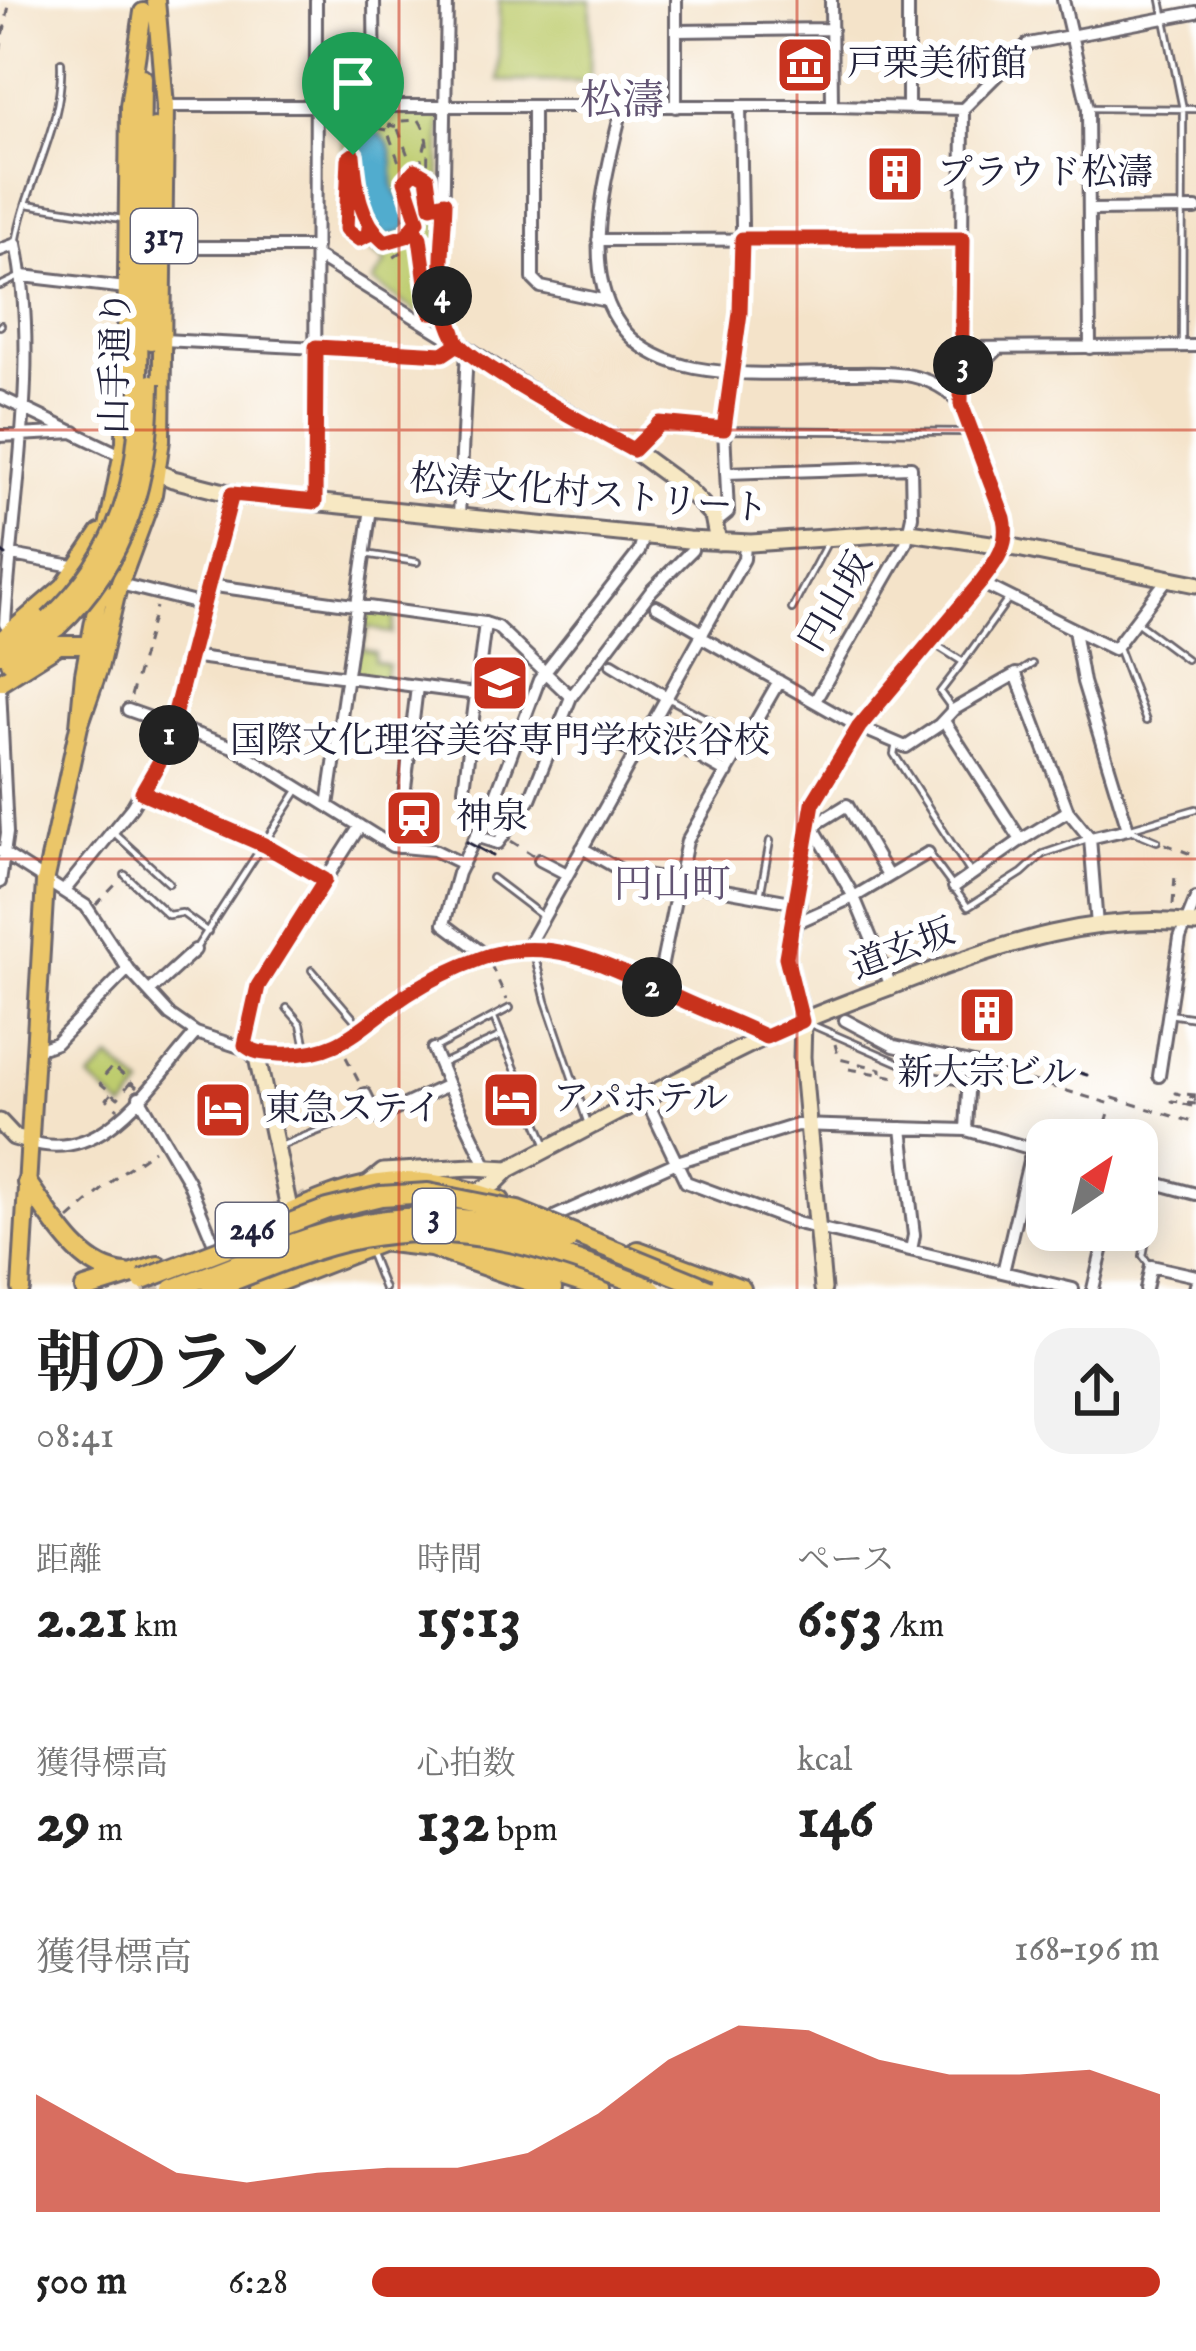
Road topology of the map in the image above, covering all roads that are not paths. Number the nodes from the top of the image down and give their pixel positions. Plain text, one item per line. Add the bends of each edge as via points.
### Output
1 (316, 0) edge
2 (374, 0) edge
3 (447, 0) edge
4 (676, 0) edge
5 (831, 0) edge
6 (908, 0) edge
7 (1063, 0) edge
8 (1161, 0) edge
9 (149, 3) edge
10 (1196, 12) edge
11 (1165, 19) junction
12 (832, 29) junction
13 (676, 31) junction
14 (1072, 37) junction
15 (61, 62) dead end
16 (165, 106) junction
17 (374, 106) junction
18 (676, 106) junction
19 (740, 106) junction
20 (832, 106) junction
21 (908, 106) junction
22 (315, 107) junction
23 (447, 107) junction
24 (622, 108) junction
25 (1088, 108) junction
26 (533, 109) junction
27 (963, 109) junction
28 (1183, 109) junction
29 (1196, 109) edge
30 (27, 204) junction
31 (1190, 209) edge
32 (1089, 210) junction
33 (128, 219) junction
34 (742, 239) junction
35 (963, 239) junction
36 (598, 240) junction
37 (6, 245) edge
38 (164, 247) junction
39 (316, 252) junction
40 (23, 276) junction
41 (0, 286) edge
42 (127, 288) junction
43 (607, 301) junction
44 (163, 340) junction
45 (1182, 346) junction
46 (1196, 346) edge
47 (316, 347) junction
48 (463, 347) junction
49 (963, 348) junction
50 (999, 348) junction
51 (1090, 348) junction
52 (729, 373) junction
53 (962, 385) junction
54 (0, 397) edge
55 (23, 404) junction
56 (961, 404) junction
57 (724, 429) junction
58 (75, 432) junction
59 (969, 432) junction
60 (21, 435) junction
61 (0, 436) edge
62 (633, 450) junction
63 (123, 456) junction
64 (158, 473) junction
65 (727, 473) junction
66 (232, 494) junction
67 (315, 502) junction
68 (371, 508) junction
69 (459, 516) junction
70 (717, 522) junction
71 (910, 532) junction
72 (105, 533) junction
73 (644, 536) junction
74 (826, 537) junction
75 (693, 541) junction
76 (718, 542) junction
77 (746, 544) junction
78 (1004, 546) junction
79 (365, 554) junction
80 (12, 555) junction
81 (417, 562) dead end
82 (78, 567) junction
83 (1168, 578) junction
84 (980, 583) junction
85 (1196, 584) edge
86 (208, 585) junction
87 (118, 587) junction
88 (1009, 598) junction
89 (202, 605) junction
90 (358, 605) junction
91 (656, 606) dead end
92 (792, 609) dead end
93 (1135, 621) junction
94 (53, 623) junction
95 (484, 623) junction
96 (1074, 631) junction
97 (702, 635) junction
98 (5, 637) edge
99 (932, 642) junction
100 (91, 645) junction
101 (1117, 645) junction
102 (0, 654) edge
103 (189, 656) junction
104 (1186, 659) dead end
105 (963, 662) junction
106 (612, 664) dead end
107 (1032, 664) dead end
108 (0, 669) edge
109 (545, 671) junction
110 (1016, 674) junction
111 (349, 677) junction
112 (779, 681) junction
113 (0, 685) edge
114 (417, 687) junction
115 (476, 694) junction
116 (571, 697) junction
117 (668, 698) junction
118 (815, 701) junction
119 (128, 710) road end
120 (953, 710) junction
121 (563, 717) junction
122 (1146, 721) dead end
123 (944, 722) junction
124 (79, 726) junction
125 (171, 726) junction
126 (859, 727) junction
127 (651, 730) junction
128 (746, 740) junction
129 (896, 744) junction
130 (634, 757) junction
131 (727, 773) junction
132 (299, 789) junction
133 (142, 792) junction
134 (328, 806) junction
135 (1196, 809) edge
136 (1068, 811) junction
137 (811, 823) junction
138 (360, 826) junction
139 (1128, 829) junction
140 (112, 831) junction
141 (480, 832) junction
142 (1090, 838) junction
143 (1021, 840) junction
144 (770, 841) dead end
145 (1157, 841) road end
146 (264, 845) junction
147 (398, 847) junction
148 (582, 848) junction
149 (2, 853) edge
150 (928, 854) joint
151 (540, 860) road end
152 (463, 864) junction
153 (971, 872) junction
154 (567, 874) junction
155 (125, 875) road end
156 (888, 876) junction
157 (492, 878) dead end
158 (325, 880) junction
159 (0, 882) edge
160 (45, 882) junction
161 (169, 883) dead end
162 (678, 883) junction
163 (954, 887) junction
164 (64, 891) junction
165 (760, 896) junction
166 (854, 897) junction
167 (1196, 898) edge
168 (797, 902) junction
169 (542, 916) junction
170 (793, 920) junction
171 (1191, 923) edge
172 (1097, 926) junction
173 (208, 932) junction
174 (530, 947) junction
175 (195, 950) joint
176 (488, 957) junction
177 (128, 969) junction
178 (312, 970) dead end
179 (891, 986) junction
180 (657, 988) junction
181 (148, 992) junction
182 (510, 1007) road end
183 (287, 1008) dead end
184 (1169, 1014) junction
185 (494, 1018) junction
186 (1196, 1018) edge
187 (845, 1020) dead end
188 (802, 1021) junction
189 (364, 1030) junction
190 (196, 1033) junction
191 (501, 1036) junction
192 (766, 1037) junction
193 (433, 1049) joint
194 (33, 1051) junction
195 (252, 1051) junction
196 (308, 1053) junction
197 (439, 1066) junction
198 (983, 1068) joint
199 (1159, 1076) dead end
200 (944, 1078) junction
201 (448, 1085) junction
202 (969, 1088) joint
203 (365, 1094) road end
204 (139, 1097) junction
205 (645, 1097) junction
206 (364, 1113) dead end
207 (0, 1122) edge
208 (808, 1124) junction
209 (588, 1127) junction
210 (902, 1128) junction
211 (966, 1130) junction
212 (28, 1142) junction
213 (275, 1148) junction
214 (548, 1148) junction
215 (1026, 1148) edge
216 (677, 1162) junction
217 (515, 1166) junction
218 (487, 1167) junction
219 (1026, 1171) edge
220 (27, 1183) junction
221 (1158, 1184) edge
222 (367, 1185) junction
223 (476, 1193) junction
224 (1196, 1195) edge
225 (290, 1213) junction
226 (552, 1227) junction
227 (818, 1228) junction
228 (374, 1243) junction
229 (215, 1246) junction
230 (478, 1249) junction
231 (910, 1250) junction
232 (1102, 1251) edge
233 (1144, 1251) edge
234 (1151, 1266) junction
235 (1003, 1272) junction
236 (140, 1276) junction
237 (524, 1278) edge
238 (1196, 1283) edge
239 (21, 1284) edge
240 (1034, 1285) edge
241 (85, 1289) edge
242 (111, 1289) edge
243 (173, 1289) edge
244 (212, 1289) edge
245 (259, 1289) edge
246 (384, 1289) edge
247 (552, 1289) edge
248 (601, 1289) edge
249 (622, 1289) edge
250 (652, 1289) edge
251 (703, 1289) edge
252 (741, 1289) edge
253 (823, 1289) edge
254 (1072, 1289) edge
255 (1093, 1289) edge
256 (1146, 1289) edge

1 - 22 street
2 - 17 street
3 - 23 street
4 - 13 street
5 - 12 street
6 - 21 street
7 - 14 street
8 - 11 lane
9 - 16 main road, 317
9 - 33 main road, 317 via 129,106
9 - 94 main road, 山手通り / 317, bridge via 145,382 136,457 123,511
10 - 11 street
11 - 14 street
11 - 28 lane
12 - 13 street
12 - 20 street
13 - 18 street
14 - 25 street
14 - 27 street via 1028,44
15 - 30 lane via 62,94
16 - 22 street
16 - 38 main road, 317
17 - 22 street
17 - 23 street via 419,113
18 - 19 street
18 - 24 street
19 - 20 street
19 - 34 street
20 - 21 street
21 - 27 street
22 - 39 street
23 - 26 street
23 - 48 street via 442,298
24 - 26 street
24 - 36 street
25 - 28 lane
25 - 32 street
26 - 43 street via 532,279
27 - 35 street
28 - 29 lane
28 - 31 lane
30 - 33 lane
30 - 37 lane
31 - 32 street
31 - 45 lane
32 - 51 street
33 - 42 main road, 317
34 - 35 street
34 - 36 street
34 - 52 street
35 - 49 street
36 - 43 street
37 - 40 street
38 - 39 street
38 - 44 main road, 317
39 - 47 street
39 - 48 street
40 - 41 lane
40 - 42 street
40 - 55 street
42 - 63 main road, 317
43 - 52 street via 644,348
44 - 47 street
44 - 64 main road, 317
45 - 46 street
45 - 51 street
47 - 48 street via 443,354
47 - 67 street
48 - 62 street
48 - 69 street
49 - 50 street
49 - 53 street
50 - 51 street
50 - 53 street
52 - 56 street via 903,373 931,381
52 - 57 street
53 - 56 street
54 - 55 street
55 - 58 street
55 - 60 street
56 - 59 street
57 - 59 lane
57 - 62 lane via 660,423
57 - 65 street
58 - 60 street
58 - 63 street
59 - 78 street via 1004,518
60 - 61 street
60 - 80 street
62 - 70 street
63 - 64 street, 松涛文化村ストリート
63 - 72 main road, 317
64 - 66 street, 松涛文化村ストリート
64 - 87 main road, 317
65 - 70 street via 728,513
65 - 71 street via 911,467
66 - 67 street, 松涛文化村ストリート
66 - 86 street
67 - 68 street, 松涛文化村ストリート
68 - 69 street, 松涛文化村ストリート
68 - 79 street
69 - 73 street, 松涛文化村ストリート
70 - 76 street
71 - 74 street, 松涛文化村ストリート
71 - 78 street, 松涛文化村ストリート
71 - 118 street, 円山坂
72 - 82 main road, 317
72 - 100 main road, 317
73 - 75 street, 松涛文化村ストリート
73 - 109 street
74 - 77 street, 松涛文化村ストリート
74 - 92 lane via 828,548
75 - 76 street, 松涛文化村ストリート
75 - 116 street
76 - 77 street, 松涛文化村ストリート
77 - 97 street
78 - 83 street, 松涛文化村ストリート
78 - 84 street
79 - 81 lane
79 - 90 street
80 - 82 street
80 - 98 street
82 - 98 main road, 317
83 - 85 street, 松涛文化村ストリート
83 - 93 street
84 - 88 street
84 - 99 street
86 - 89 street
86 - 90 street
87 - 89 street
87 - 100 main road, 317
87 - 124 main road, 317
88 - 96 street
88 - 105 lane
89 - 103 street
90 - 95 street
90 - 111 street
91 - 97 street
93 - 101 street
93 - 104 lane
94 - 102 main road, 山手通り / 317
94 - 108 main road, 山手通り / 317
95 - 109 street
95 - 115 street
96 - 101 street
96 - 139 street
97 - 112 street
97 - 117 street
99 - 105 lane
99 - 126 street
100 - 113 main road via 59,645
100 - 124 main road, 317
101 - 122 lane
103 - 111 street
103 - 125 street
105 - 120 lane via 940,692
106 - 117 street
107 - 110 lane
109 - 116 street
109 - 141 street
110 - 120 street
110 - 136 street
111 - 114 street
111 - 134 street
112 - 118 street
112 - 128 street
113 - 149 street via 8,833
114 - 115 street
114 - 147 street
115 - 141 street via 464,789
116 - 121 street
117 - 127 street
117 - 128 lane
118 - 126 street
119 - 125 street
120 - 123 street
121 - 130 lane
121 - 141 street via 530,799 504,836 498,843
123 - 129 street via 906,747
123 - 143 street
124 - 160 main road, 317
125 - 132 street via 233,747
125 - 133 street
126 - 129 street
126 - 137 street via 821,786
127 - 130 street
127 - 131 street
128 - 131 street
129 - 153 lane via 894,754
130 - 148 street
131 - 162 street via 687,841
132 - 134 street
132 - 146 lane
133 - 140 street
133 - 146 street
134 - 138 street
135 - 139 lane
136 - 142 street
136 - 143 street
137 - 156 street via 848,805
137 - 166 street
137 - 168 street
138 - 147 street
138 - 158 street
139 - 142 street
139 - 145 lane
140 - 161 lane
140 - 164 street
141 - 152 street
142 - 163 lane via 1043,854 978,904 968,907
142 - 172 street
143 - 153 street
144 - 165 lane
146 - 158 street
146 - 173 lane
147 - 152 street via 434,850
148 - 154 street
148 - 162 street via 624,872
149 - 159 street
149 - 160 street
150 - 156 street
150 - 163 lane
151 - 154 street
152 - 176 street via 444,924
153 - 163 street
154 - 169 street
155 - 173 lane via 167,915 182,913
156 - 166 street
157 - 169 lane
158 - 195 street via 258,986 245,1045
160 - 164 street
160 - 194 main road, 317
162 - 165 street
162 - 180 street
164 - 177 street via 90,911
165 - 168 street
166 - 170 street
166 - 179 street
167 - 171 street
168 - 170 street
169 - 174 street
170 - 188 street via 786,957
171 - 172 street, 道玄坂
171 - 184 street
172 - 179 street, 道玄坂 via 1008,943
173 - 175 lane
174 - 176 street
174 - 180 street via 567,952
174 - 209 lane
175 - 181 street
176 - 189 street via 409,994
177 - 181 street
177 - 194 street via 56,1043
178 - 189 lane
179 - 188 street, 道玄坂
180 - 192 street
181 - 190 street
182 - 185 lane
183 - 196 lane
184 - 186 lane
184 - 199 street
185 - 191 lane
185 - 193 lane
187 - 198 street via 894,1046
188 - 192 street, 道玄坂
188 - 200 lane
188 - 208 street
189 - 196 street
190 - 195 street
190 - 204 street
191 - 197 lane
191 - 214 lane
192 - 205 street, 道玄坂
193 - 197 street
194 - 212 main road, 317
195 - 196 street
195 - 213 street
197 - 201 street
198 - 200 lane
200 - 202 lane
201 - 203 street via 377,1118
201 - 218 street
202 - 211 street
204 - 212 street via 90,1140
204 - 229 street
205 - 209 street, 道玄坂
205 - 216 street
206 - 213 lane
207 - 212 street
208 - 210 street
208 - 216 street
208 - 227 street
209 - 214 street, 道玄坂
210 - 211 street
210 - 231 street
211 - 215 street
212 - 220 main road, 317
213 - 225 street
214 - 217 street, 道玄坂
216 - 226 street via 556,1216
216 - 227 street via 686,1182
217 - 218 street
217 - 223 street, 道玄坂
218 - 222 street via 383,1172
219 - 235 street
220 - 236 highway via 86,1258
220 - 239 main road, 317
221 - 224 street
222 - 223 highway, 246 via 410,1179
222 - 225 highway, 246
222 - 228 highway via 389,1207 390,1222
223 - 226 highway, 246
223 - 228 street, 道玄坂
223 - 230 highway
223 - 249 highway via 480,1232 489,1241
225 - 229 highway, 246
226 - 251 highway, 246
226 - 252 highway, 246
227 - 231 street
227 - 253 street
228 - 230 highway via 435,1236
228 - 237 highway via 431,1247
228 - 245 highway, 246
228 - 246 lane
229 - 236 highway, 246
230 - 237 highway
231 - 235 street
232 - 255 street
233 - 234 lane
234 - 238 street
234 - 256 street
235 - 240 street
236 - 241 highway, 246
236 - 242 highway
236 - 251 highway, bridge via 327,1209 428,1193 518,1211
237 - 247 highway
237 - 248 highway
240 - 254 street
243 - 251 highway, 3, bridge via 334,1228 418,1216 542,1234
244 - 250 highway, 3, bridge via 340,1243 433,1232 538,1248

